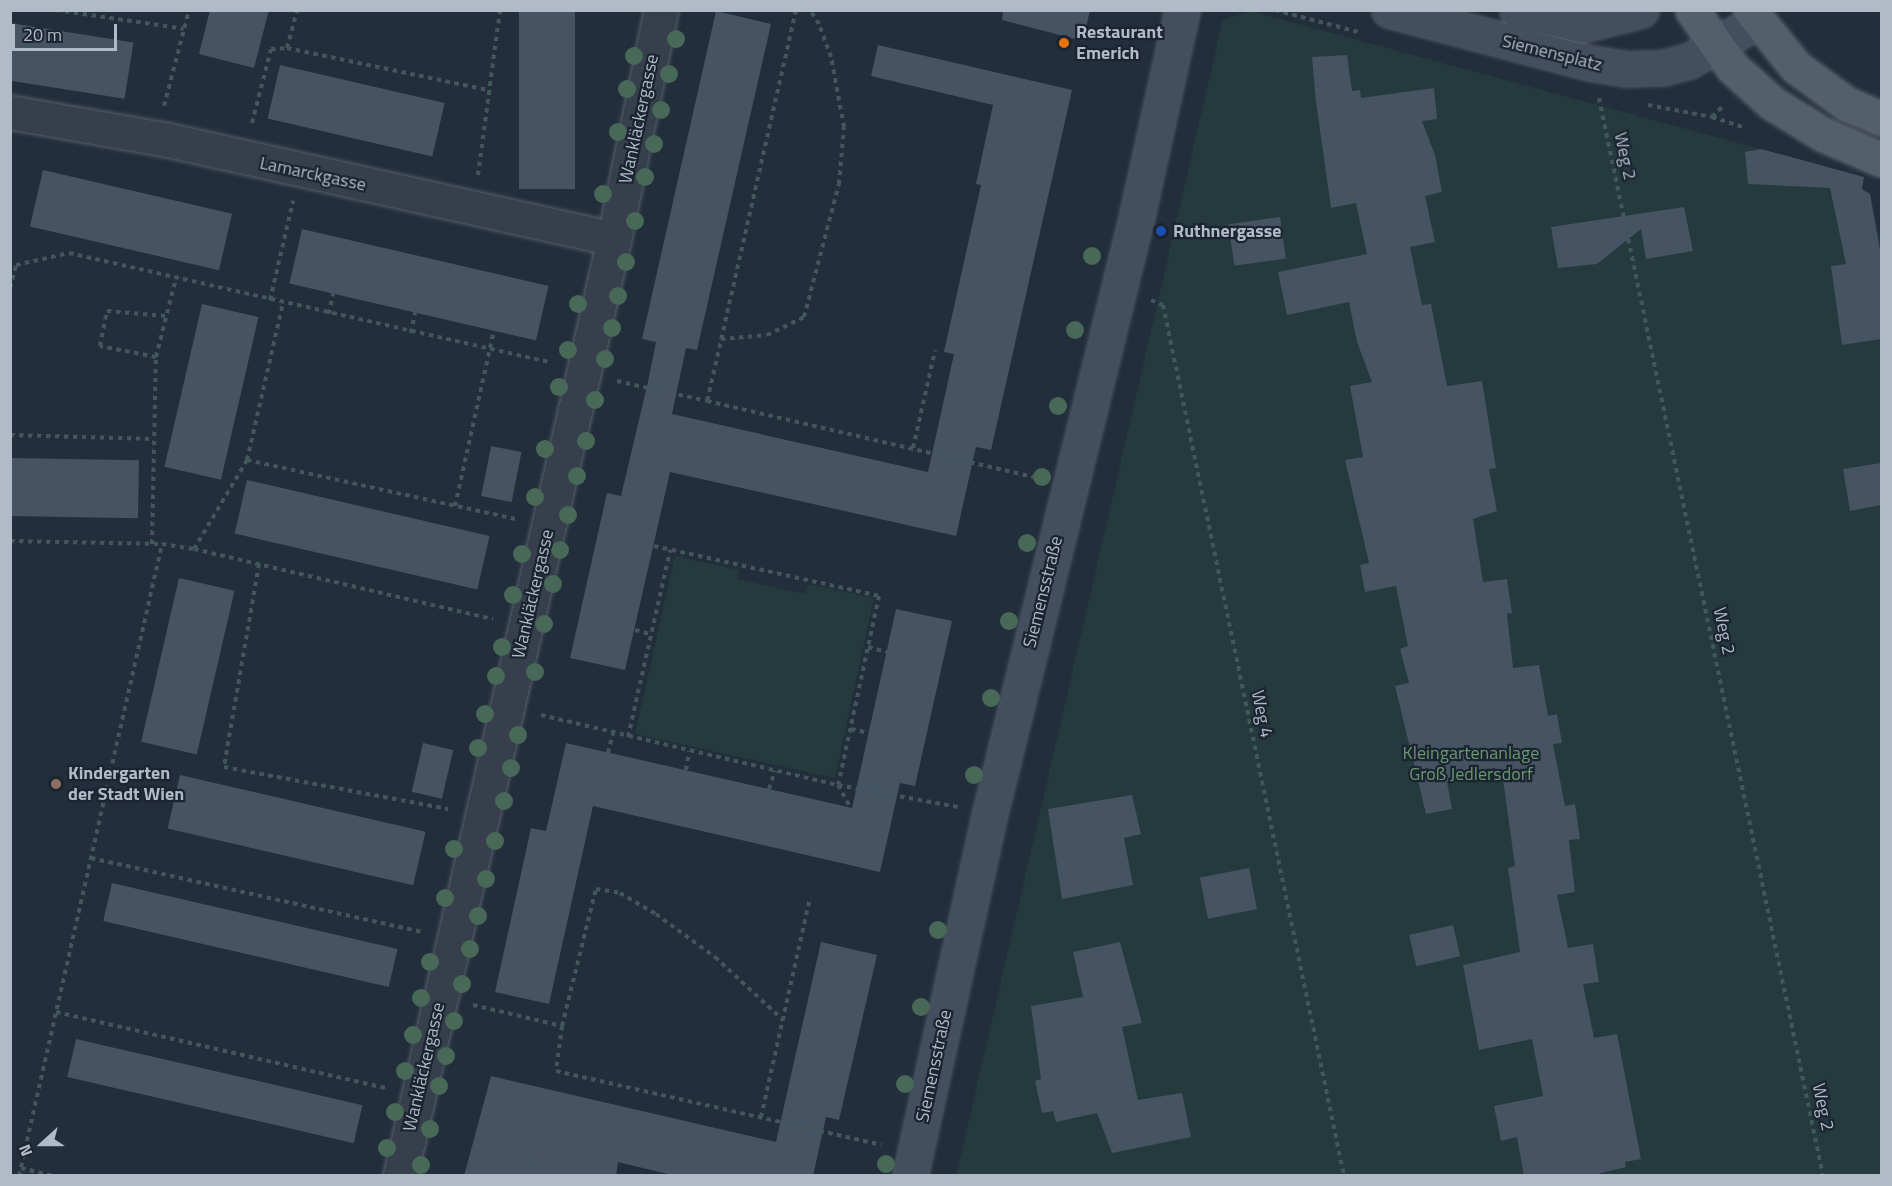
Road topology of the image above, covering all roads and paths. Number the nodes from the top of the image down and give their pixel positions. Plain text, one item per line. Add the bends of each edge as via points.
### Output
1 (56, 10) edge
2 (189, 10) edge
3 (297, 10) edge
4 (500, 10) edge
5 (661, 10) edge
6 (796, 10) edge
7 (810, 10) edge
8 (1182, 10) edge
9 (1389, 10) edge
10 (1517, 10) edge
11 (1641, 10) edge
12 (1692, 10) edge
13 (1754, 16) edge
14 (184, 30) junction
15 (287, 48) junction
16 (1716, 48) junction
17 (488, 90) junction
18 (1598, 93) dead end
19 (1660, 108) dead end
20 (10, 112) edge
21 (1712, 117) dead end
22 (1881, 119) edge
23 (168, 140) junction
24 (244, 159) junction
25 (1881, 160) edge
26 (300, 171) junction
27 (474, 208) junction
28 (614, 239) junction
29 (176, 278) junction
30 (10, 288) edge
31 (1118, 289) junction
32 (333, 293) dead end
33 (270, 300) junction
34 (283, 303) junction
35 (415, 312) dead end
36 (329, 314) junction
37 (166, 316) junction
38 (494, 330) dead end
39 (411, 333) junction
40 (721, 339) junction
41 (490, 350) junction
42 (935, 350) dead end
43 (156, 357) junction
44 (583, 371) junction
45 (707, 401) junction
46 (10, 435) edge
47 (154, 439) junction
48 (913, 448) junction
49 (247, 460) junction
50 (1069, 487) junction
51 (455, 506) junction
52 (549, 527) junction
53 (10, 541) edge
54 (152, 544) junction
55 (162, 544) junction
56 (654, 546) dead end
57 (194, 549) junction
58 (670, 550) junction
59 (260, 564) junction
60 (524, 626) junction
61 (635, 630) dead end
62 (651, 634) junction
63 (868, 647) junction
64 (886, 652) dead end
65 (508, 707) junction
66 (851, 729) junction
67 (613, 733) junction
68 (868, 733) dead end
69 (628, 737) junction
70 (688, 752) junction
71 (608, 753) dead end
72 (686, 771) dead end
73 (775, 771) junction
74 (838, 785) junction
75 (769, 789) dead end
76 (851, 808) dead end
77 (990, 813) junction
78 (481, 815) junction
79 (91, 858) junction
80 (810, 897) dead end
81 (453, 939) junction
82 (440, 998) junction
83 (56, 1012) junction
84 (783, 1020) junction
85 (562, 1026) junction
86 (418, 1095) junction
87 (761, 1117) junction
88 (533, 1162) dead end
89 (913, 1164) edge
90 (21, 1168) junction
91 (19, 1176) edge
92 (52, 1176) edge
93 (400, 1176) edge
94 (530, 1176) edge
95 (1344, 1176) edge
96 (1823, 1176) edge

1 - 14 path
2 - 14 path
3 - 15 path
4 - 17 path
5 - 28 street, Wankläckergasse
6 - 40 path
7 - 40 path via 831,57 844,127 839,184 804,317 767,335
8 - 31 main road, Siemensstraße
9 - 16 main road, Siemensplatz via 1617,68 1662,68 1689,62
10 - 11 main road, Siemensplatz via 1581,26
12 - 16 main road
13 - 16 main road, Siemensplatz
13 - 22 main road via 1796,67 1819,86
14 - 23 path via 159,126
15 - 17 path
15 - 24 path via 271,49
16 - 25 main road via 1773,103 1822,135
17 - 27 path
18 - 96 path, Weg 2
19 - 21 path
20 - 23 street, Lamarckgasse
23 - 24 street, Lamarckgasse
24 - 26 street, Lamarckgasse
26 - 27 street, Lamarckgasse
26 - 33 path
27 - 28 street, Lamarckgasse
28 - 44 street, Wankläckergasse
29 - 30 path via 69,254 16,265
29 - 33 path
29 - 37 path
31 - 50 main road, Siemensstraße
31 - 95 path, Weg 4 via 1163,304
32 - 36 path
33 - 34 path
34 - 36 path
34 - 49 path
35 - 39 path
36 - 39 path
37 - 43 path
37 - 43 path via 107,311 100,346
38 - 41 path
39 - 41 path
40 - 45 path
41 - 44 path
41 - 51 path
42 - 48 path
43 - 47 path
44 - 45 path
44 - 52 street, Wankläckergasse
45 - 48 path
46 - 47 path
47 - 54 path
48 - 50 path
49 - 51 path
49 - 57 path
50 - 77 main road, Siemensstraße
51 - 52 path
52 - 60 street, Wankläckergasse
53 - 54 path
54 - 55 path
55 - 57 path
55 - 79 path
56 - 58 path
57 - 59 path
58 - 62 path
58 - 63 path via 879,596
59 - 60 path
59 - 78 path via 224,767
60 - 65 street, Wankläckergasse
61 - 62 path
62 - 69 path
63 - 64 path
63 - 66 path
65 - 67 path
65 - 78 street, Wankläckergasse
66 - 68 path
66 - 74 path
67 - 69 path
67 - 71 path
69 - 70 path
70 - 72 path
70 - 73 path
73 - 74 path
73 - 75 path
74 - 76 path
74 - 77 path
77 - 89 main road, Siemensstraße
78 - 81 street, Wankläckergasse
79 - 81 path
79 - 83 path
80 - 84 path
81 - 82 street, Wankläckergasse
82 - 85 path
82 - 86 street, Wankläckergasse
83 - 86 path
83 - 90 path
84 - 85 path via 715,957 656,914 620,893 596,889
84 - 87 path
85 - 87 path via 556,1071
86 - 93 street, Wankläckergasse
87 - 89 path
88 - 94 path
90 - 91 path
90 - 92 path

